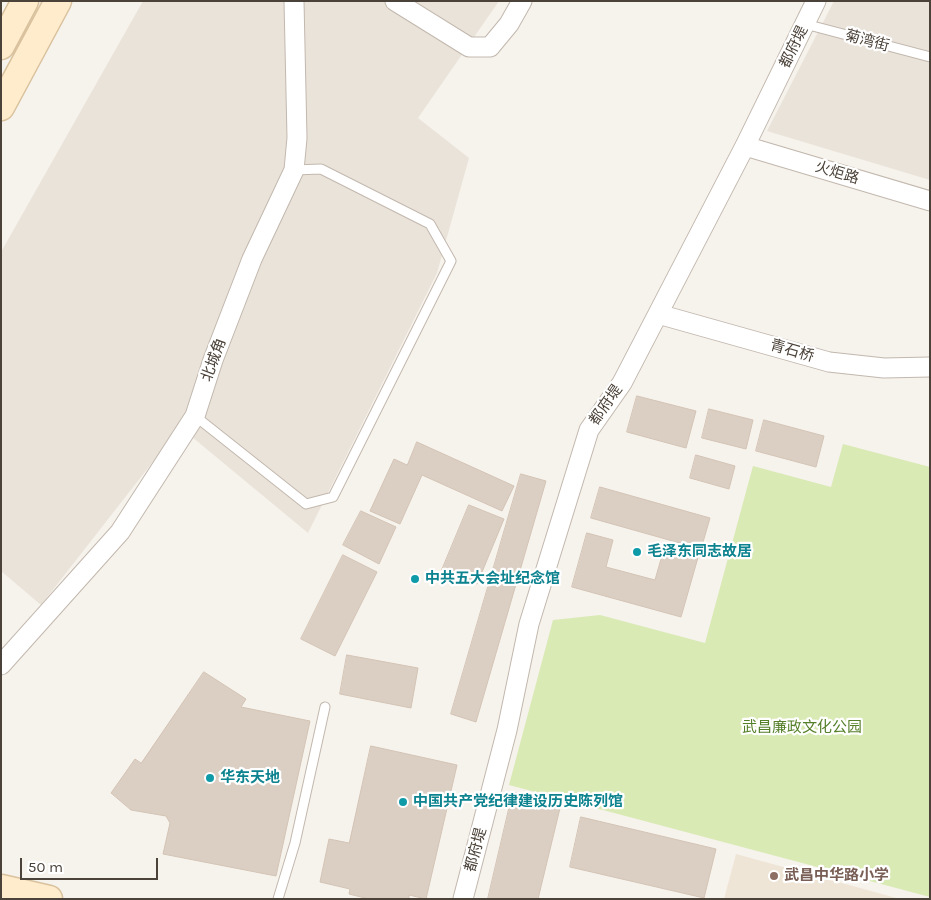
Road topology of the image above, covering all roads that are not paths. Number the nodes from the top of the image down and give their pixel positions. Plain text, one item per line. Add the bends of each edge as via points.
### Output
1 (25, 1) edge
2 (58, 1) edge
3 (395, 1) edge
4 (522, 1) edge
5 (816, 1) edge
6 (293, 2) edge
7 (805, 24) junction
8 (1, 46) edge
9 (930, 57) edge
10 (1, 107) edge
11 (745, 146) junction
12 (294, 170) junction
13 (930, 201) edge
14 (658, 314) junction
15 (930, 367) edge
16 (195, 416) junction
17 (1, 665) edge
18 (325, 707) dead end
19 (1, 888) edge
20 (49, 899) edge
21 (278, 899) edge
22 (463, 899) edge

1 - 8 main road
2 - 10 main road
3 - 4 street via 469,47 490,47
5 - 7 street, 都府堤
6 - 12 street, 北城角 via 297,138
7 - 9 lane, 菊湾街
7 - 11 street, 都府堤
11 - 13 street, 火炬路
11 - 14 street, 都府堤
12 - 16 street, 北城角 via 252,259
12 - 16 lane via 321,169 430,224 451,261 333,497 306,504
14 - 15 street, 青石桥 via 829,362 884,368
14 - 22 street, 都府堤 via 622,383 589,430 529,624 507,730
16 - 17 street, 北城角 via 120,532
18 - 21 lane via 295,842
19 - 20 main road

